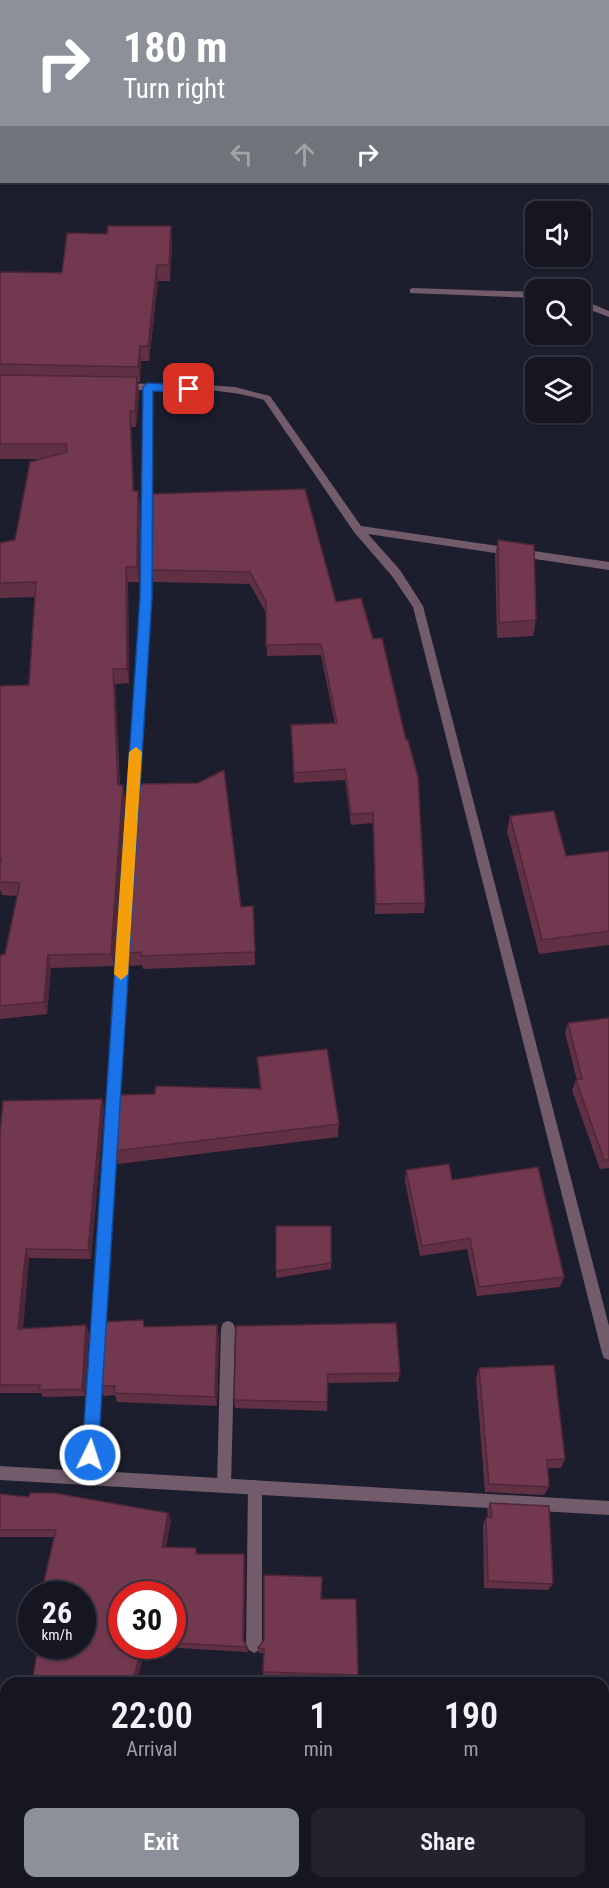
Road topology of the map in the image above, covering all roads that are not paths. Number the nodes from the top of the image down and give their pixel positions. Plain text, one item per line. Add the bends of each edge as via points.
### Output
1 (413, 291) dead end
2 (525, 295) edge
3 (591, 307) edge
4 (609, 315) edge
5 (115, 387) edge
6 (148, 387) junction
7 (358, 529) junction
8 (609, 566) edge
9 (228, 1328) dead end
10 (609, 1353) edge
11 (0, 1473) edge
12 (88, 1478) junction
13 (224, 1485) junction
14 (255, 1487) junction
15 (609, 1508) edge
16 (254, 1645) dead end

1 - 2 street
3 - 4 street
5 - 6 street
6 - 7 street via 252,392 267,398
6 - 12 street via 146,597
7 - 8 street
7 - 10 street via 408,590 426,632
9 - 13 street
11 - 12 street
12 - 13 street
13 - 14 street
14 - 15 street
14 - 16 street

